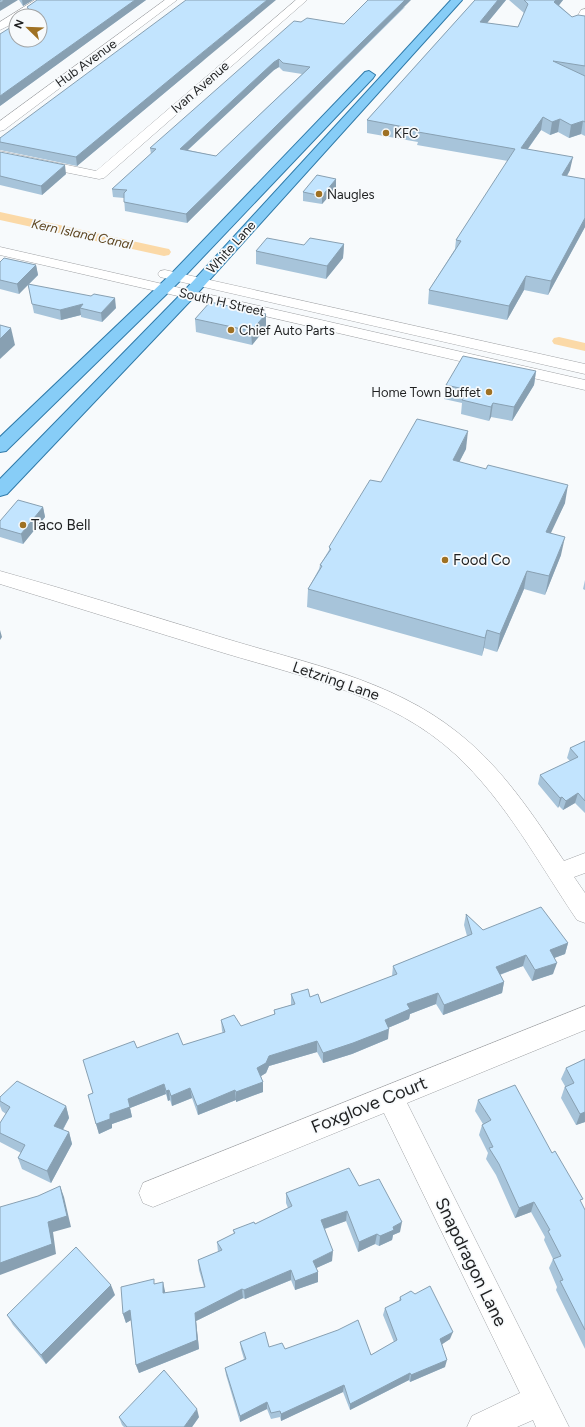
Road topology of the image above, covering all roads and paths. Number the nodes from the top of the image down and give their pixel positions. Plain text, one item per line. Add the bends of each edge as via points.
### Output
1 (42, 0) edge
2 (172, 0) edge
3 (302, 0) edge
4 (457, 0) edge
5 (443, 4) edge
6 (29, 8) edge
7 (375, 68) dead end
8 (353, 91) junction
9 (0, 127) edge
10 (333, 135) junction
11 (0, 155) edge
12 (0, 250) edge
13 (72, 254) dead end
14 (154, 271) dead end
15 (177, 276) junction
16 (200, 282) junction
17 (163, 288) junction
18 (189, 294) junction
19 (442, 352) junction
20 (558, 363) junction
21 (585, 369) edge
22 (585, 385) edge
23 (34, 413) junction
24 (0, 446) edge
25 (5, 485) edge
26 (0, 577) edge
27 (585, 863) edge
28 (558, 873) junction
29 (585, 913) edge
30 (585, 1018) edge
31 (390, 1097) junction
32 (153, 1193) dead end
33 (539, 1400) junction
34 (483, 1427) edge
35 (552, 1427) edge

1 - 6 street
2 - 9 street, Hub Avenue
3 - 11 street, Ivan Avenue via 99,175
4 - 5 main road, White Lane
5 - 10 main road, White Lane
7 - 8 main road, White Lane
8 - 10 main road via 327,128
8 - 15 main road, White Lane
10 - 16 main road, White Lane
12 - 13 street via 17,247
12 - 17 street, South H Street
14 - 15 street, South H Street
15 - 16 street, South H Street
15 - 17 main road, White Lane
16 - 18 main road, White Lane
16 - 20 street, South H Street
17 - 18 street, South H Street
17 - 23 main road, White Lane
18 - 19 street, South H Street
18 - 25 main road, White Lane
19 - 20 street via 457,349
19 - 22 street, South H Street
20 - 21 street, South H Street
23 - 24 main road, White Lane
23 - 25 main road via 38,423 36,432
26 - 28 street, Letzring Lane via 357,686 388,699 446,734 474,758 497,783
27 - 28 street
28 - 29 street, Letzring Lane
30 - 31 street, Foxglove Court
31 - 32 street, Foxglove Court
31 - 33 street, Snapdragon Lane
33 - 34 street
33 - 35 street, Snapdragon Lane

